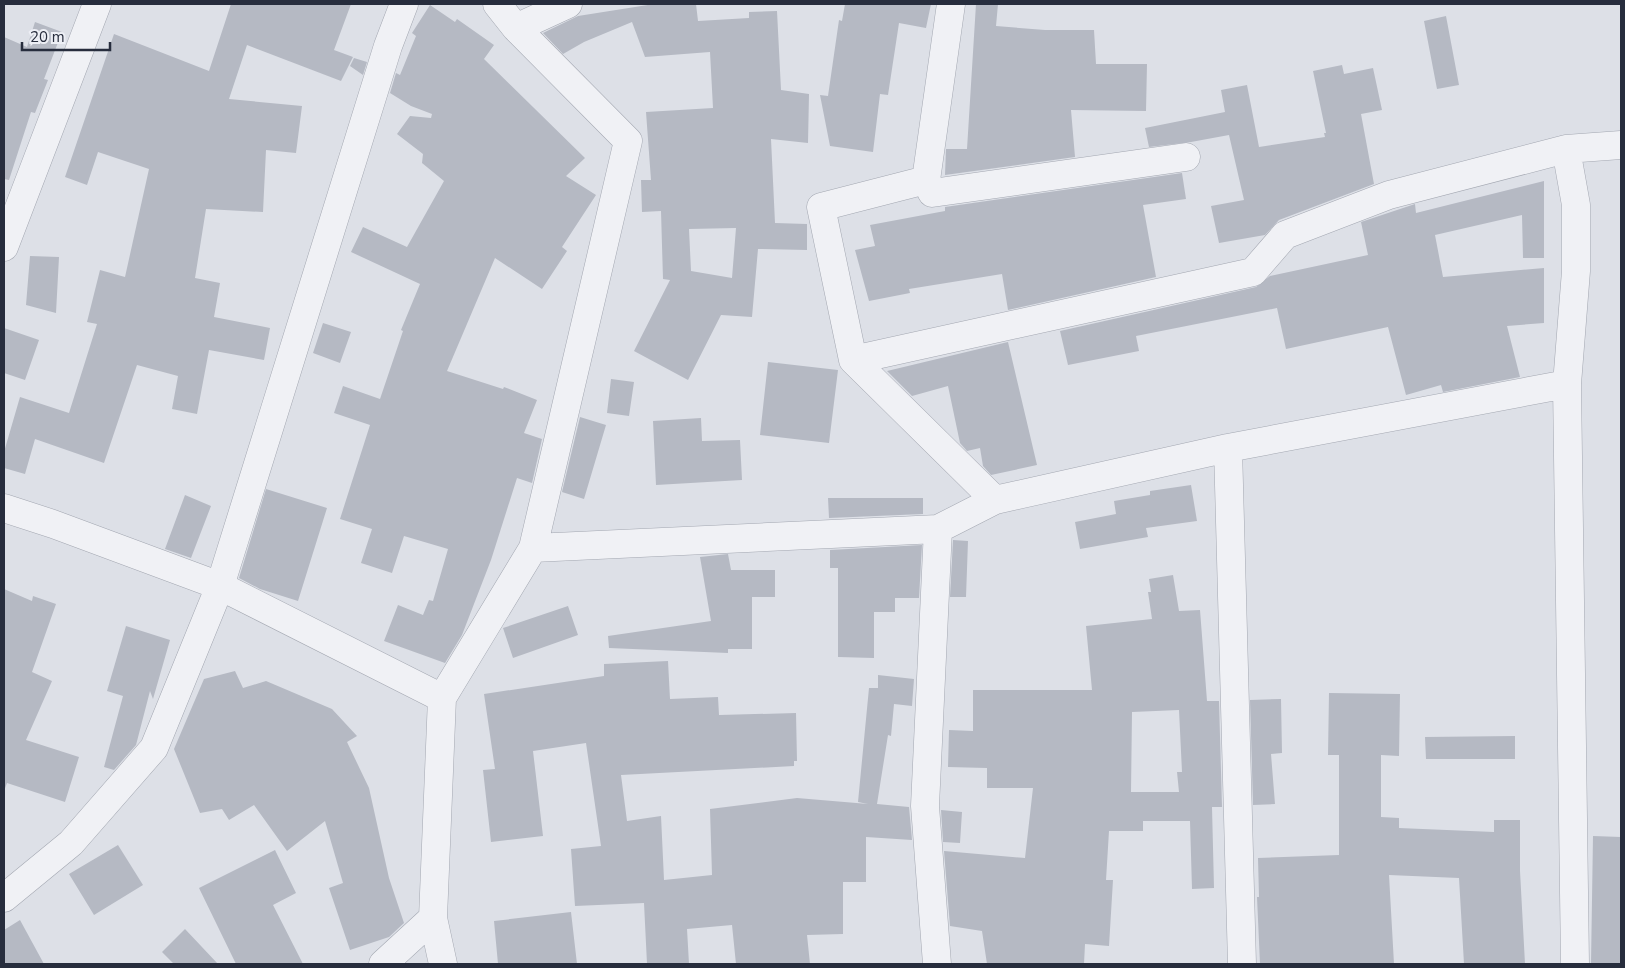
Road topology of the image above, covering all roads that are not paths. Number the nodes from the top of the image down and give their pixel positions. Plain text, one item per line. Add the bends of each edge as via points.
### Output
1 (97, 4) edge
2 (404, 4) edge
3 (497, 4) edge
4 (568, 4) edge
5 (951, 4) edge
6 (516, 28) junction
7 (1621, 145) edge
8 (1566, 149) junction
9 (1186, 157) dead end
10 (926, 180) junction
11 (4, 248) edge
12 (853, 360) junction
13 (1567, 384) junction
14 (1228, 448) junction
15 (995, 500) junction
16 (4, 508) edge
17 (938, 529) junction
18 (533, 548) junction
19 (220, 586) junction
20 (442, 698) junction
21 (4, 898) edge
22 (433, 918) junction
23 (382, 964) edge
24 (442, 964) edge
25 (937, 964) edge
26 (1242, 964) edge
27 (1575, 964) edge

1 - 11 street
2 - 19 street
3 - 6 street
4 - 6 street
5 - 10 street
6 - 18 street via 628,141
7 - 8 street
8 - 12 street via 1389,195 1285,235 1253,272
8 - 13 street via 1576,205 1576,262
9 - 10 street via 932,193
10 - 12 street via 820,207
12 - 15 street
13 - 14 street
13 - 27 street
14 - 15 street
14 - 26 street
15 - 17 street
16 - 19 street
17 - 18 street
17 - 25 street via 925,806
18 - 20 street
19 - 20 street
19 - 21 street via 154,748 71,843
20 - 22 street
22 - 23 street
22 - 24 street

